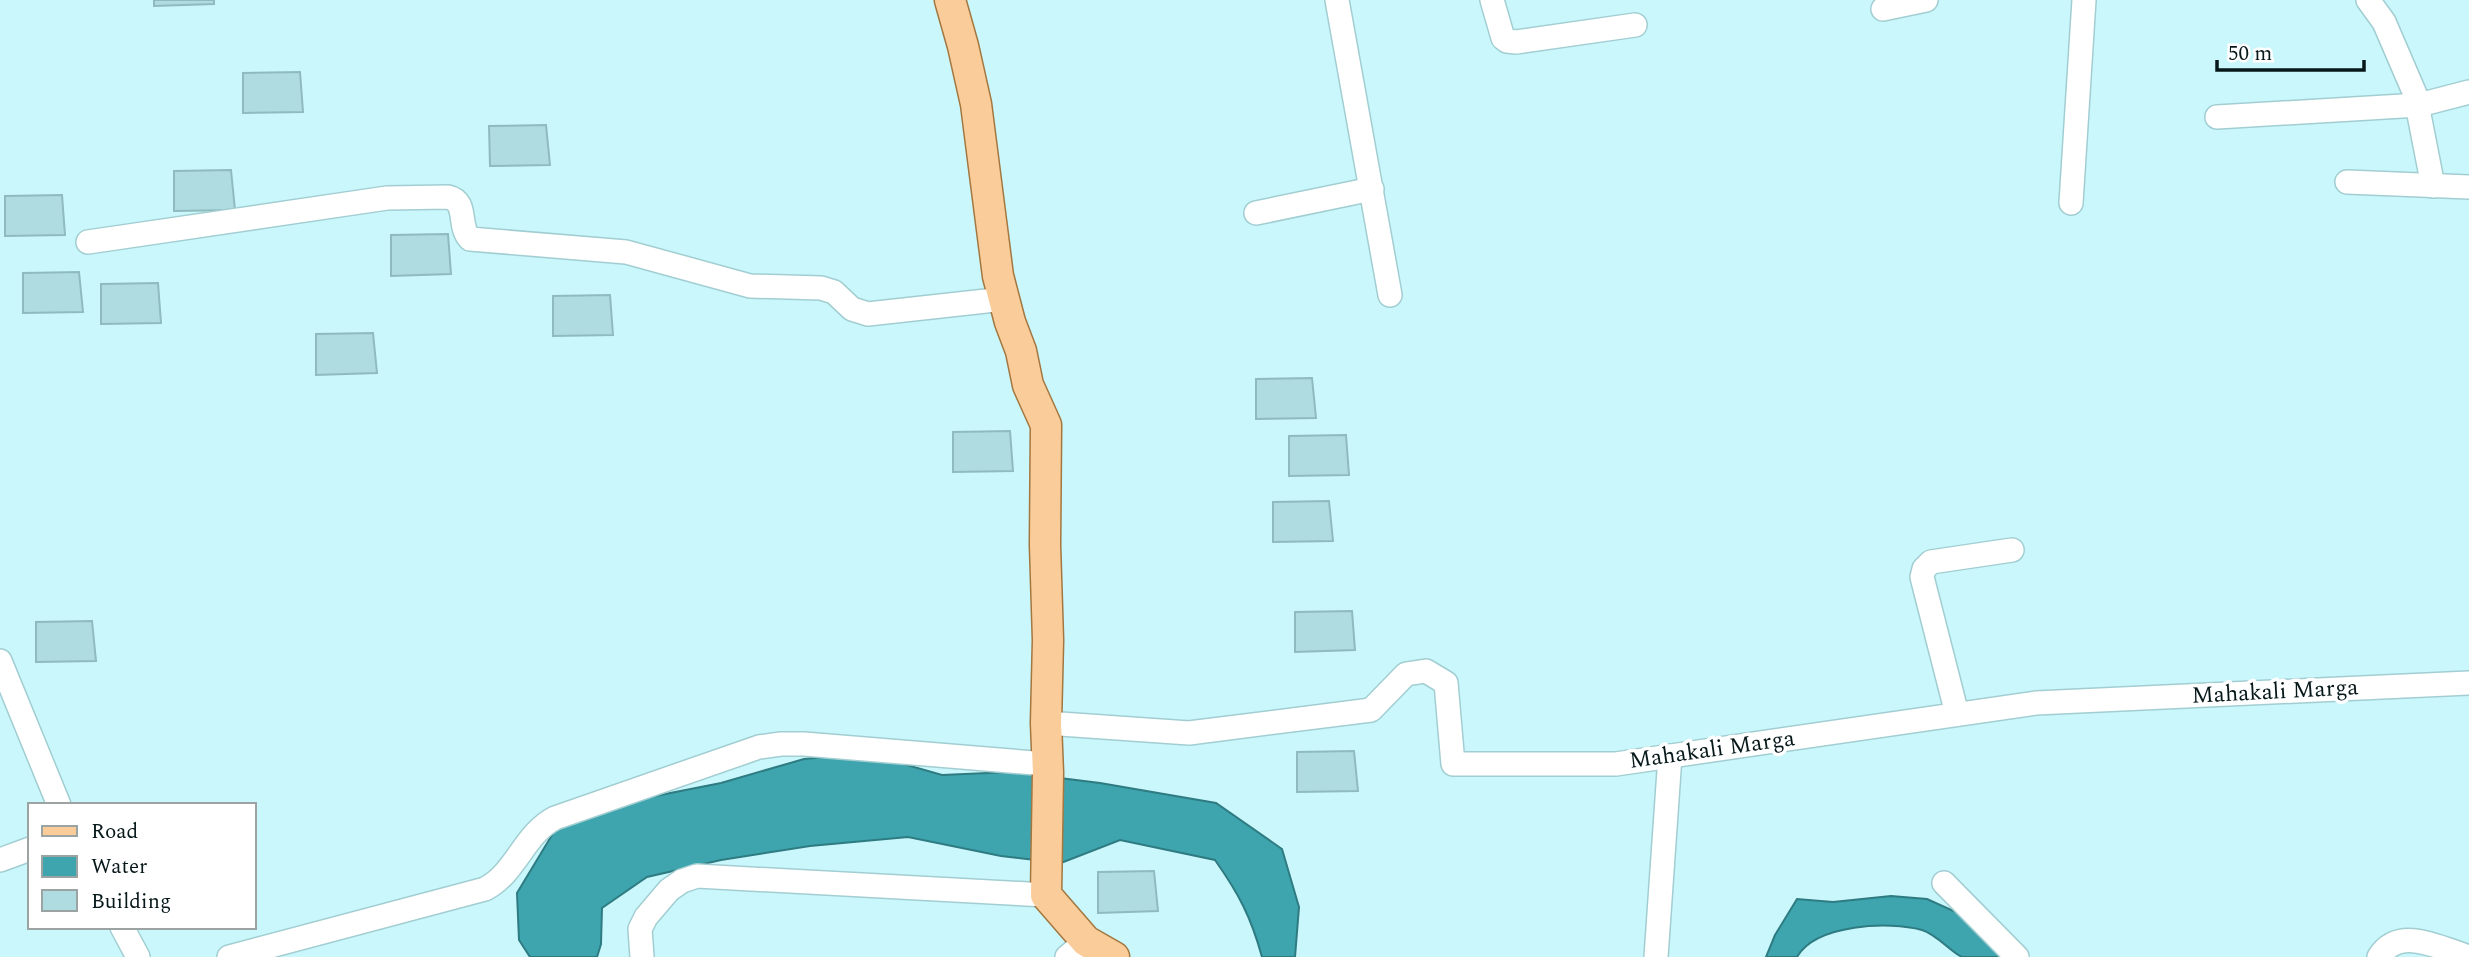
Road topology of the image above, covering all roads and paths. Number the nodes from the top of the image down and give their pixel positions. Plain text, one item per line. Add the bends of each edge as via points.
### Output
1 (950, 0) edge
2 (1337, 0) edge
3 (1492, 0) edge
4 (1926, 0) edge
5 (2084, 0) edge
6 (2368, 0) edge
7 (1883, 9) dead end
8 (1635, 25) dead end
9 (2469, 92) edge
10 (2419, 105) junction
11 (2217, 117) dead end
12 (2347, 182) dead end
13 (2434, 186) junction
14 (2469, 187) edge
15 (1372, 189) junction
16 (2071, 203) dead end
17 (1256, 213) dead end
18 (88, 242) dead end
19 (1390, 295) dead end
20 (1004, 299) junction
21 (2012, 550) dead end
22 (0, 661) edge
23 (2469, 683) edge
24 (1957, 714) junction
25 (1046, 723) junction
26 (1670, 756) junction
27 (1048, 769) junction
28 (59, 803) edge
29 (28, 850) edge
30 (0, 860) edge
31 (1046, 883) junction
32 (1944, 883) dead end
33 (123, 929) edge
34 (1076, 949) edge
35 (138, 957) edge
36 (229, 957) edge
37 (642, 957) edge
38 (1114, 957) edge
39 (1656, 957) edge
40 (2017, 957) edge
41 (2379, 957) edge
42 (2469, 957) edge

1 - 20 main road via 976,104
2 - 15 street
3 - 8 street via 1507,41
4 - 7 street
5 - 16 street
6 - 10 street via 2389,32
9 - 10 street
10 - 11 street
10 - 13 street
12 - 13 street
13 - 14 street
15 - 17 street
15 - 19 street
18 - 20 street via 387,198 447,197 460,204 470,239 626,252 750,286 821,288 834,292 859,313
20 - 25 main road via 1028,384 1046,425
21 - 24 street via 1931,562 1924,569 1922,577
22 - 28 street
23 - 24 street, Mahakali Marga via 2036,703
24 - 26 street, Mahakali Marga
25 - 26 street, Mahakali Marga via 1188,733 1371,710 1406,674 1426,671 1446,684 1453,764 1616,764
25 - 27 main road
26 - 39 street
27 - 31 main road
27 - 36 street via 804,744 759,747 545,823 495,884 485,889
29 - 30 street
31 - 34 main road
31 - 37 street via 698,876 669,890 646,917 640,929
32 - 40 street
33 - 35 street
34 - 38 main road
41 - 42 street via 2401,940

